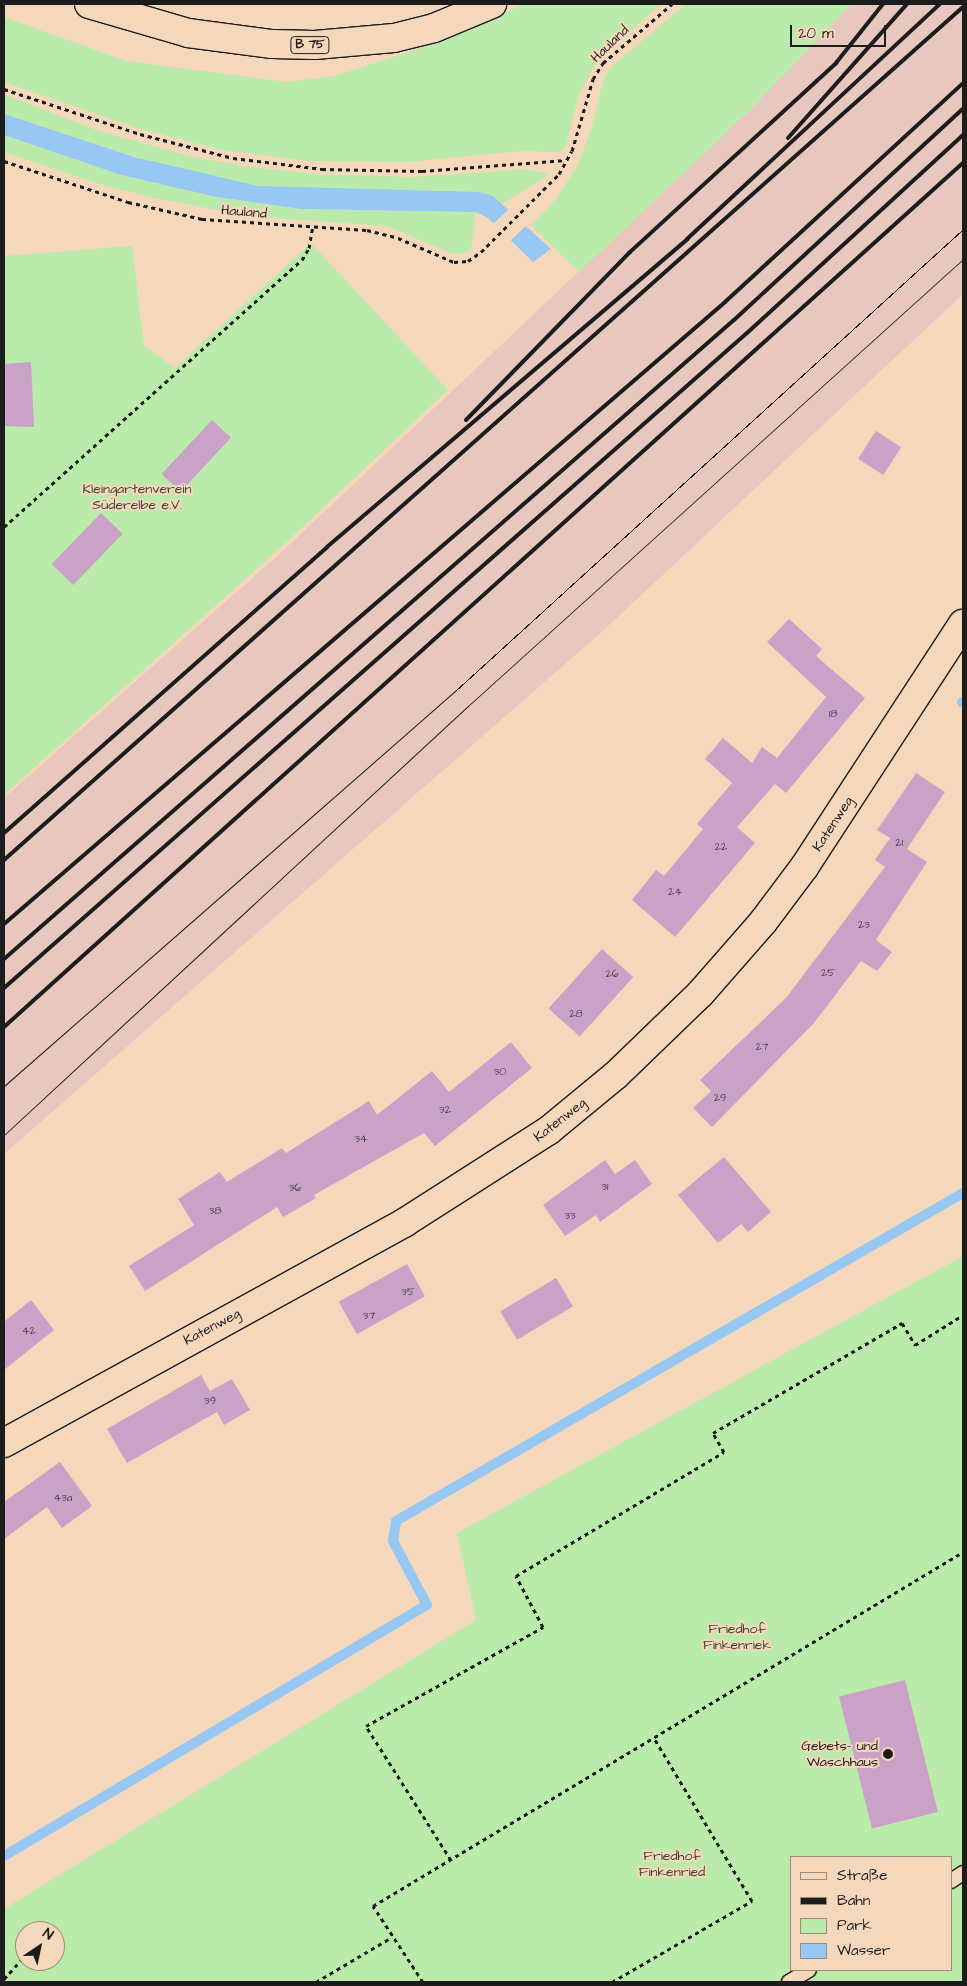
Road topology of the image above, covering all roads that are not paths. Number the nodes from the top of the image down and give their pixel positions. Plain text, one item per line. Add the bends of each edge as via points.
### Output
1 (89, 4) edge
2 (492, 4) edge
3 (963, 624) edge
4 (4, 1443) edge
5 (963, 1873) edge
6 (952, 1880) edge
7 (807, 1971) edge
8 (789, 1982) edge

1 - 2 main road, B 75 via 188,33 272,44 315,45 394,38 434,28
3 - 4 main road, Katenweg via 805,866 763,922 700,994 616,1075 548,1131 404,1223
5 - 6 lane
7 - 8 lane

